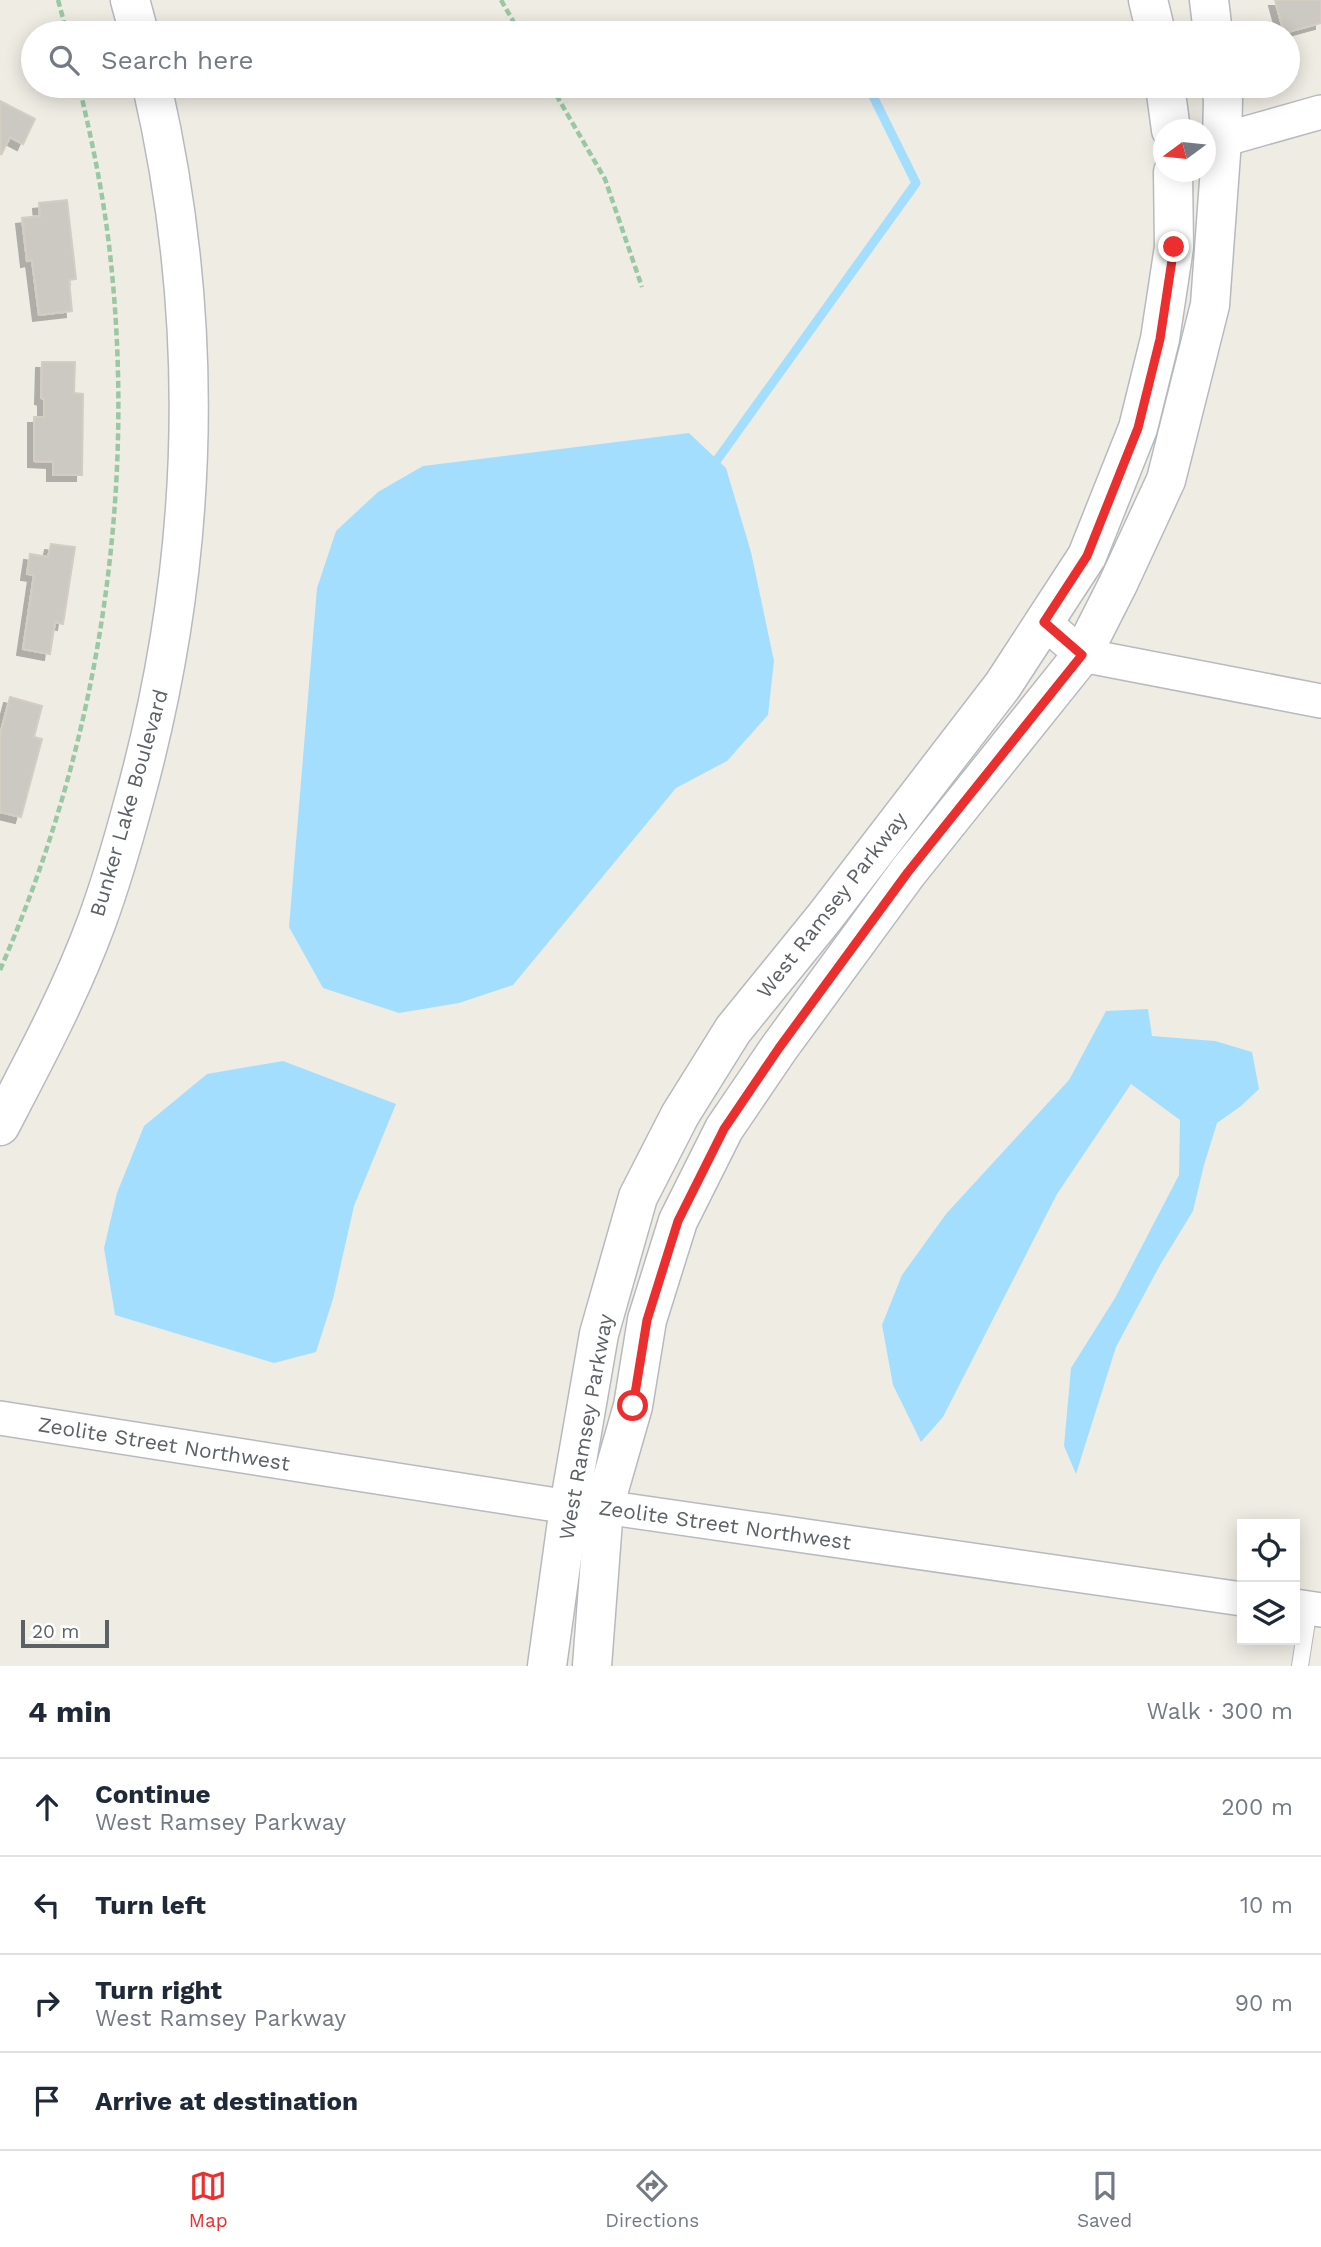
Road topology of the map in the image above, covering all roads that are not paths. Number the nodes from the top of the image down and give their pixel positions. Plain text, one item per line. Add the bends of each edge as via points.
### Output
1 (130, 0) edge
2 (1148, 0) edge
3 (1209, 0) edge
4 (136, 21) edge
5 (1153, 21) edge
6 (1212, 21) edge
7 (154, 98) edge
8 (1167, 98) edge
9 (1223, 98) edge
10 (1321, 111) edge
11 (1170, 119) edge
12 (1216, 132) edge
13 (1216, 140) edge
14 (1173, 182) edge
15 (1213, 182) edge
16 (1044, 622) junction
17 (1082, 655) junction
18 (1321, 701) edge
19 (0, 1126) edge
20 (0, 1418) edge
21 (587, 1507) junction
22 (1237, 1598) edge
23 (1308, 1608) edge
24 (547, 1666) edge
25 (592, 1666) edge
26 (1300, 1666) edge

1 - 4 street
2 - 5 street
3 - 6 street
7 - 19 street, Bunker Lake Boulevard via 174,196 189,362 187,492 173,620 143,766 97,921 66,996
8 - 11 street
9 - 12 street, West Ramsey Parkway
10 - 13 street
14 - 16 street, West Ramsey Parkway via 1174,247 1160,339 1138,428 1087,556
15 - 17 street, West Ramsey Parkway via 1210,305 1166,480
16 - 17 street
16 - 21 street, West Ramsey Parkway via 1003,685 733,1030 680,1115 638,1197 599,1334
17 - 18 street
17 - 21 street, West Ramsey Parkway via 908,872 724,1129 678,1221 647,1320 633,1406
20 - 21 street, Zeolite Street Northwest
21 - 22 street, Zeolite Street Northwest
21 - 24 street, West Ramsey Parkway
21 - 25 street, West Ramsey Parkway
23 - 26 lane

